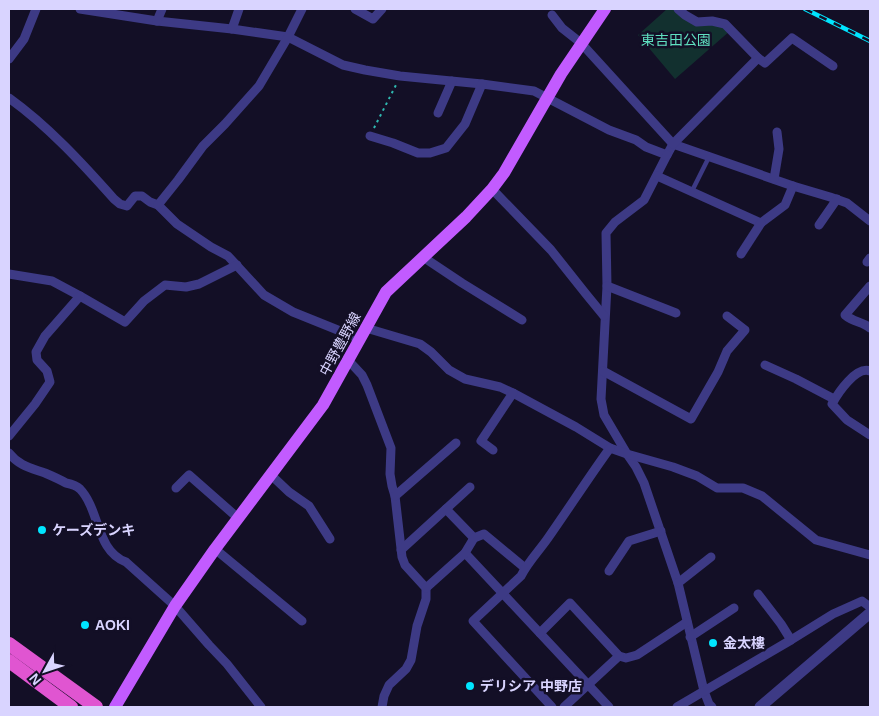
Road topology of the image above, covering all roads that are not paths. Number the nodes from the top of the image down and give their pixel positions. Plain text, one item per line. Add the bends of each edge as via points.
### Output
1 (36, 9) edge
2 (80, 9) edge
3 (162, 9) edge
4 (239, 9) edge
5 (302, 9) edge
6 (355, 9) edge
7 (382, 9) edge
8 (606, 9) edge
9 (678, 9) edge
10 (99, 10) edge
11 (552, 15) dead end
12 (157, 21) junction
13 (232, 29) junction
14 (288, 37) junction
15 (581, 43) junction
16 (758, 58) junction
17 (9, 59) edge
18 (833, 66) dead end
19 (452, 81) junction
20 (482, 84) junction
21 (548, 97) junction
22 (9, 98) edge
23 (438, 112) dead end
24 (777, 132) dead end
25 (370, 136) road end
26 (673, 144) junction
27 (668, 155) junction
28 (709, 157) junction
29 (657, 176) junction
30 (774, 179) junction
31 (793, 186) junction
32 (492, 189) junction
33 (692, 192) junction
34 (837, 199) junction
35 (158, 205) junction
36 (870, 221) edge
37 (760, 224) junction
38 (819, 225) dead end
39 (741, 254) dead end
40 (424, 257) junction
41 (238, 265) junction
42 (9, 274) edge
43 (607, 286) junction
44 (870, 286) edge
45 (80, 296) junction
46 (676, 313) dead end
47 (604, 316) junction
48 (727, 316) dead end
49 (522, 320) dead end
50 (870, 328) edge
51 (363, 333) junction
52 (348, 360) junction
53 (765, 365) dead end
54 (603, 371) junction
55 (870, 371) edge
56 (513, 393) junction
57 (834, 399) junction
58 (870, 435) edge
59 (9, 436) edge
60 (456, 443) dead end
61 (610, 448) junction
62 (493, 450) dead end
63 (9, 453) edge
64 (627, 454) junction
65 (271, 476) junction
66 (470, 487) dead end
67 (176, 488) dead end
68 (396, 496) junction
69 (446, 509) junction
70 (238, 518) junction
71 (661, 531) junction
72 (474, 538) junction
73 (330, 539) dead end
74 (215, 549) junction
75 (401, 550) junction
76 (465, 553) junction
77 (870, 555) edge
78 (711, 557) dead end
79 (525, 568) junction
80 (609, 571) dead end
81 (678, 583) junction
82 (426, 588) junction
83 (503, 593) junction
84 (758, 594) dead end
85 (175, 606) junction
86 (870, 607) edge
87 (734, 608) dead end
88 (870, 614) edge
89 (302, 621) dead end
90 (687, 622) junction
91 (540, 633) junction
92 (690, 637) junction
93 (791, 640) junction
94 (9, 644) edge
95 (620, 656) junction
96 (9, 661) edge
97 (588, 685) junction
98 (704, 691) junction
99 (71, 707) edge
100 (96, 707) edge
101 (115, 707) edge
102 (261, 707) edge
103 (382, 707) edge
104 (552, 707) edge
105 (564, 707) edge
106 (609, 707) edge
107 (677, 707) edge
108 (712, 707) edge
109 (760, 707) edge

1 - 17 street via 24,39
2 - 10 street
3 - 12 street
4 - 13 street
5 - 14 street
6 - 7 street via 373,19
8 - 15 main road, 中野豊野線
9 - 16 street via 697,22 725,24
10 - 12 street
11 - 15 street
12 - 13 street
13 - 14 street
14 - 19 street via 343,65 400,76
14 - 35 street via 259,86 203,146
15 - 21 main road, 中野豊野線
15 - 26 street
16 - 18 street via 766,63 792,38
16 - 26 street
19 - 20 street
19 - 23 street
20 - 21 street via 534,91
20 - 25 street via 465,124 446,148 418,153
21 - 27 street via 610,130
21 - 32 main road, 中野豊野線
22 - 35 street via 24,108 82,163 120,204 127,206 135,196 142,196
24 - 30 street via 779,149
26 - 27 street
26 - 28 street
27 - 29 street
28 - 30 street
28 - 33 lane
29 - 33 street
29 - 43 street via 644,200 606,233
30 - 31 street
31 - 34 street
31 - 37 street via 785,204
32 - 40 main road, 中野豊野線
32 - 47 street via 551,250
33 - 37 street
34 - 36 street
34 - 38 street
35 - 41 street via 177,224
37 - 39 street
40 - 49 street
40 - 51 main road, 中野豊野線 via 386,292
41 - 45 street via 199,284 186,287 165,285 144,301 125,322
41 - 51 street via 264,295 293,312
42 - 45 street via 52,281
43 - 46 street
43 - 47 street
44 - 50 street via 845,315
45 - 59 street via 44,336 36,352 36,360 47,371 50,382
47 - 54 street
48 - 54 street via 746,330 727,351 691,419
51 - 52 main road, 中野豊野線
51 - 56 street via 420,344 464,379
52 - 65 main road, 中野豊野線 via 323,405
52 - 68 street via 367,385 391,448 390,474
53 - 57 street
54 - 64 street via 601,399 604,415
55 - 57 street via 858,372
56 - 61 street
56 - 62 street via 481,441
57 - 58 street via 832,404 847,420
60 - 68 street
61 - 64 street
61 - 79 street
63 - 85 street via 23,466 79,488 89,502 101,535 112,553
64 - 71 street via 644,483
64 - 77 street via 698,476 717,488 743,488 762,496 816,540
65 - 70 main road, 中野豊野線
65 - 73 street via 309,506
66 - 69 street
67 - 70 street via 189,475
68 - 75 street
69 - 72 street
69 - 75 street
70 - 74 main road, 中野豊野線
71 - 80 street via 629,541
71 - 81 street
72 - 76 street
72 - 79 street via 484,534
74 - 85 main road, 中野豊野線
74 - 89 street
75 - 82 street via 405,565
76 - 82 street
76 - 83 street
78 - 81 street
79 - 83 street
81 - 90 street
82 - 103 street via 411,660 390,685
83 - 91 street
83 - 104 street via 473,621
84 - 93 street
85 - 101 main road, 中野豊野線
85 - 102 street
86 - 93 street via 862,601 832,614
87 - 92 street
88 - 109 street
90 - 92 street
90 - 95 street via 637,655
91 - 95 street via 570,604
91 - 97 street
92 - 98 street
93 - 98 street
94 - 100 highway
95 - 97 street
96 - 99 highway
97 - 105 street
97 - 106 street
98 - 107 street
98 - 108 street

